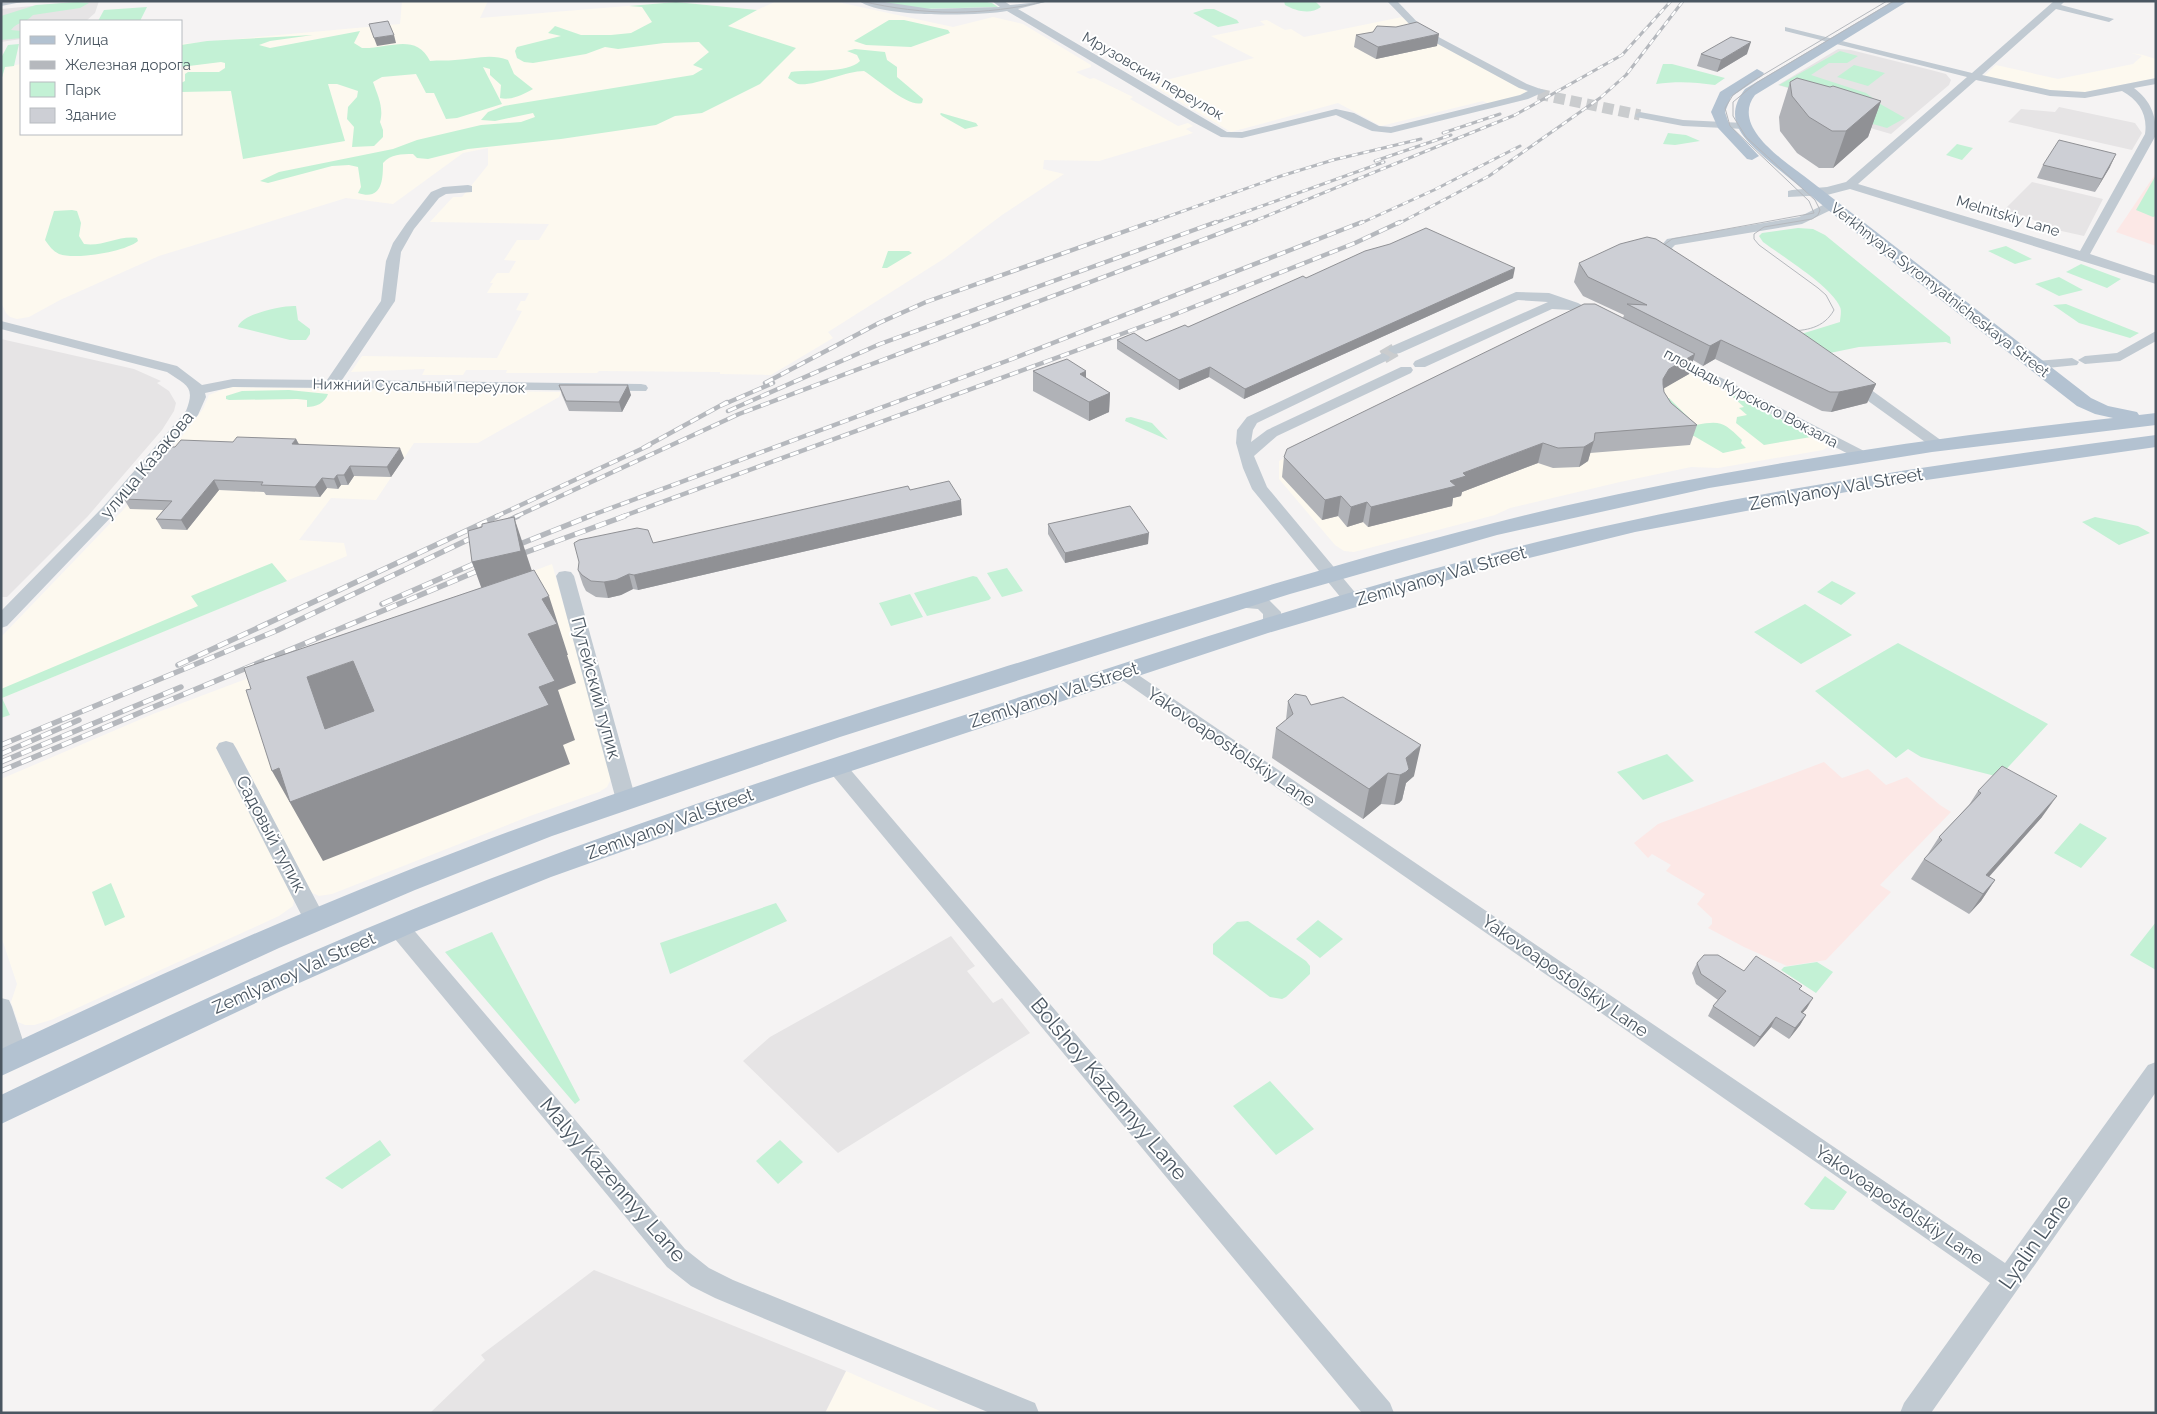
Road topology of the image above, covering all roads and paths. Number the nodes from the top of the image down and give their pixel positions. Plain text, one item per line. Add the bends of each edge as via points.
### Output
1 (22, 1) edge
2 (864, 1) edge
3 (997, 1) edge
4 (1044, 1) edge
5 (1392, 1) edge
6 (1881, 1) edge
7 (1902, 1) edge
8 (1, 3) edge
9 (2057, 4) edge
10 (1009, 9) junction
11 (2109, 20) dead end
12 (1788, 29) dead end
13 (1820, 37) junction
14 (1835, 41) junction
15 (1792, 52) dead end
16 (1765, 67) dead end
17 (1973, 76) junction
18 (2156, 81) edge
19 (2126, 88) junction
20 (1641, 114) tunnel mouth
21 (1719, 124) junction
22 (1743, 124) junction
23 (1850, 185) junction
24 (468, 189) dead end
25 (1815, 193) junction
26 (1792, 194) junction
27 (1824, 210) junction
28 (2083, 256) junction
29 (1690, 271) edge
30 (2156, 280) edge
31 (1573, 306) junction
32 (1608, 323) edge
33 (1, 325) edge
34 (2156, 335) edge
35 (1659, 350) edge
36 (2036, 366) junction
37 (1840, 374) edge
38 (331, 385) junction
39 (640, 388) dead end
40 (198, 390) junction
41 (2156, 418) edge
42 (2036, 433) junction
43 (2156, 441) edge
44 (1937, 444) junction
45 (1248, 453) junction
46 (1863, 456) junction
47 (565, 576) dead end
48 (1331, 576) junction
49 (1352, 600) junction
50 (1241, 603) junction
51 (1, 622) edge
52 (1262, 628) junction
53 (1122, 672) junction
54 (226, 748) dead end
55 (836, 766) junction
56 (626, 800) junction
57 (315, 920) junction
58 (398, 927) junction
59 (1, 1007) edge
60 (9, 1060) edge
61 (2156, 1072) edge
62 (1, 1110) edge
63 (2008, 1280) junction
64 (1025, 1413) edge
65 (1380, 1413) edge
66 (1914, 1413) edge

1 - 8 street
2 - 10 street via 923,11
3 - 10 street, Мрузовский переулок
4 - 10 street
5 - 10 street, Мрузовский переулок via 1428,35 1537,92 1391,130 1375,129 1336,112 1229,136
6 - 13 main road
7 - 14 main road
9 - 11 street
9 - 17 street
12 - 13 street
13 - 14 street
13 - 15 main road
14 - 17 street
14 - 22 main road via 1750,92 1740,110
16 - 21 main road via 1725,95 1719,105
17 - 19 street via 2028,90 2067,95
17 - 23 street
18 - 19 street
19 - 28 street via 2143,102 2151,122 2151,134
20 - 21 street via 1683,123
21 - 22 street
21 - 26 main road
22 - 25 main road, Verkhnyaya Syromyatnicheskaya Street
23 - 25 street
23 - 28 street, Melnitskiy Lane
24 - 38 street via 448,190 435,195 398,244 391,263 392,291 388,300
25 - 26 street
25 - 27 main road, Verkhnyaya Syromyatnicheskaya Street
26 - 27 main road
27 - 29 street via 1802,220 1671,242 1666,247 1668,254
27 - 36 main road, Verkhnyaya Syromyatnicheskaya Street
27 - 42 main road, Verkhnyaya Syromyatnicheskaya Street via 1955,324 2064,404 2066,418
28 - 30 street, Melnitskiy Lane
31 - 32 street
31 - 45 street via 1541,308 1272,434
31 - 45 street via 1544,296 1516,296 1252,420 1244,431
33 - 40 street, улица Казакова via 172,369 190,380
34 - 36 street via 2120,357
35 - 46 street, площадь Курского Вокзала
36 - 41 main road, Verkhnyaya Syromyatnicheskaya Street via 2091,406 2113,413
37 - 44 street
38 - 39 street, Нижний Сусальный переулок
38 - 40 street, Нижний Сусальный переулок via 233,382
40 - 51 street, улица Казакова via 199,397 193,412 168,442 103,517
41 - 42 main road, Zemlyanoy Val Street
42 - 44 main road, Zemlyanoy Val Street
43 - 49 main road, Zemlyanoy Val Street via 1981,464 1651,522 1460,569
44 - 46 main road, Zemlyanoy Val Street
45 - 48 street via 1251,473 1260,488
46 - 48 main road, Zemlyanoy Val Street via 1566,512 1459,538
47 - 56 street, Путейский тупик
48 - 49 street
48 - 50 main road, Zemlyanoy Val Street
49 - 52 main road, Zemlyanoy Val Street
50 - 52 street via 1256,602 1272,612 1272,622
50 - 56 main road, Zemlyanoy Val Street via 881,714
52 - 53 main road, Zemlyanoy Val Street
53 - 55 main road, Zemlyanoy Val Street
53 - 63 street, Yakovoapostolskiy Lane
54 - 57 street, Садовый тупик
55 - 58 main road, Zemlyanoy Val Street via 545,868
55 - 65 street, Bolshoy Kazennyy Lane
56 - 57 main road, Zemlyanoy Val Street
57 - 60 main road, Zemlyanoy Val Street
58 - 62 main road, Zemlyanoy Val Street via 186,1021
58 - 64 street, Malyy Kazennyy Lane via 676,1258 688,1268 724,1289
59 - 60 street
61 - 63 street, Lyalin Lane
63 - 66 street, Lyalin Lane

